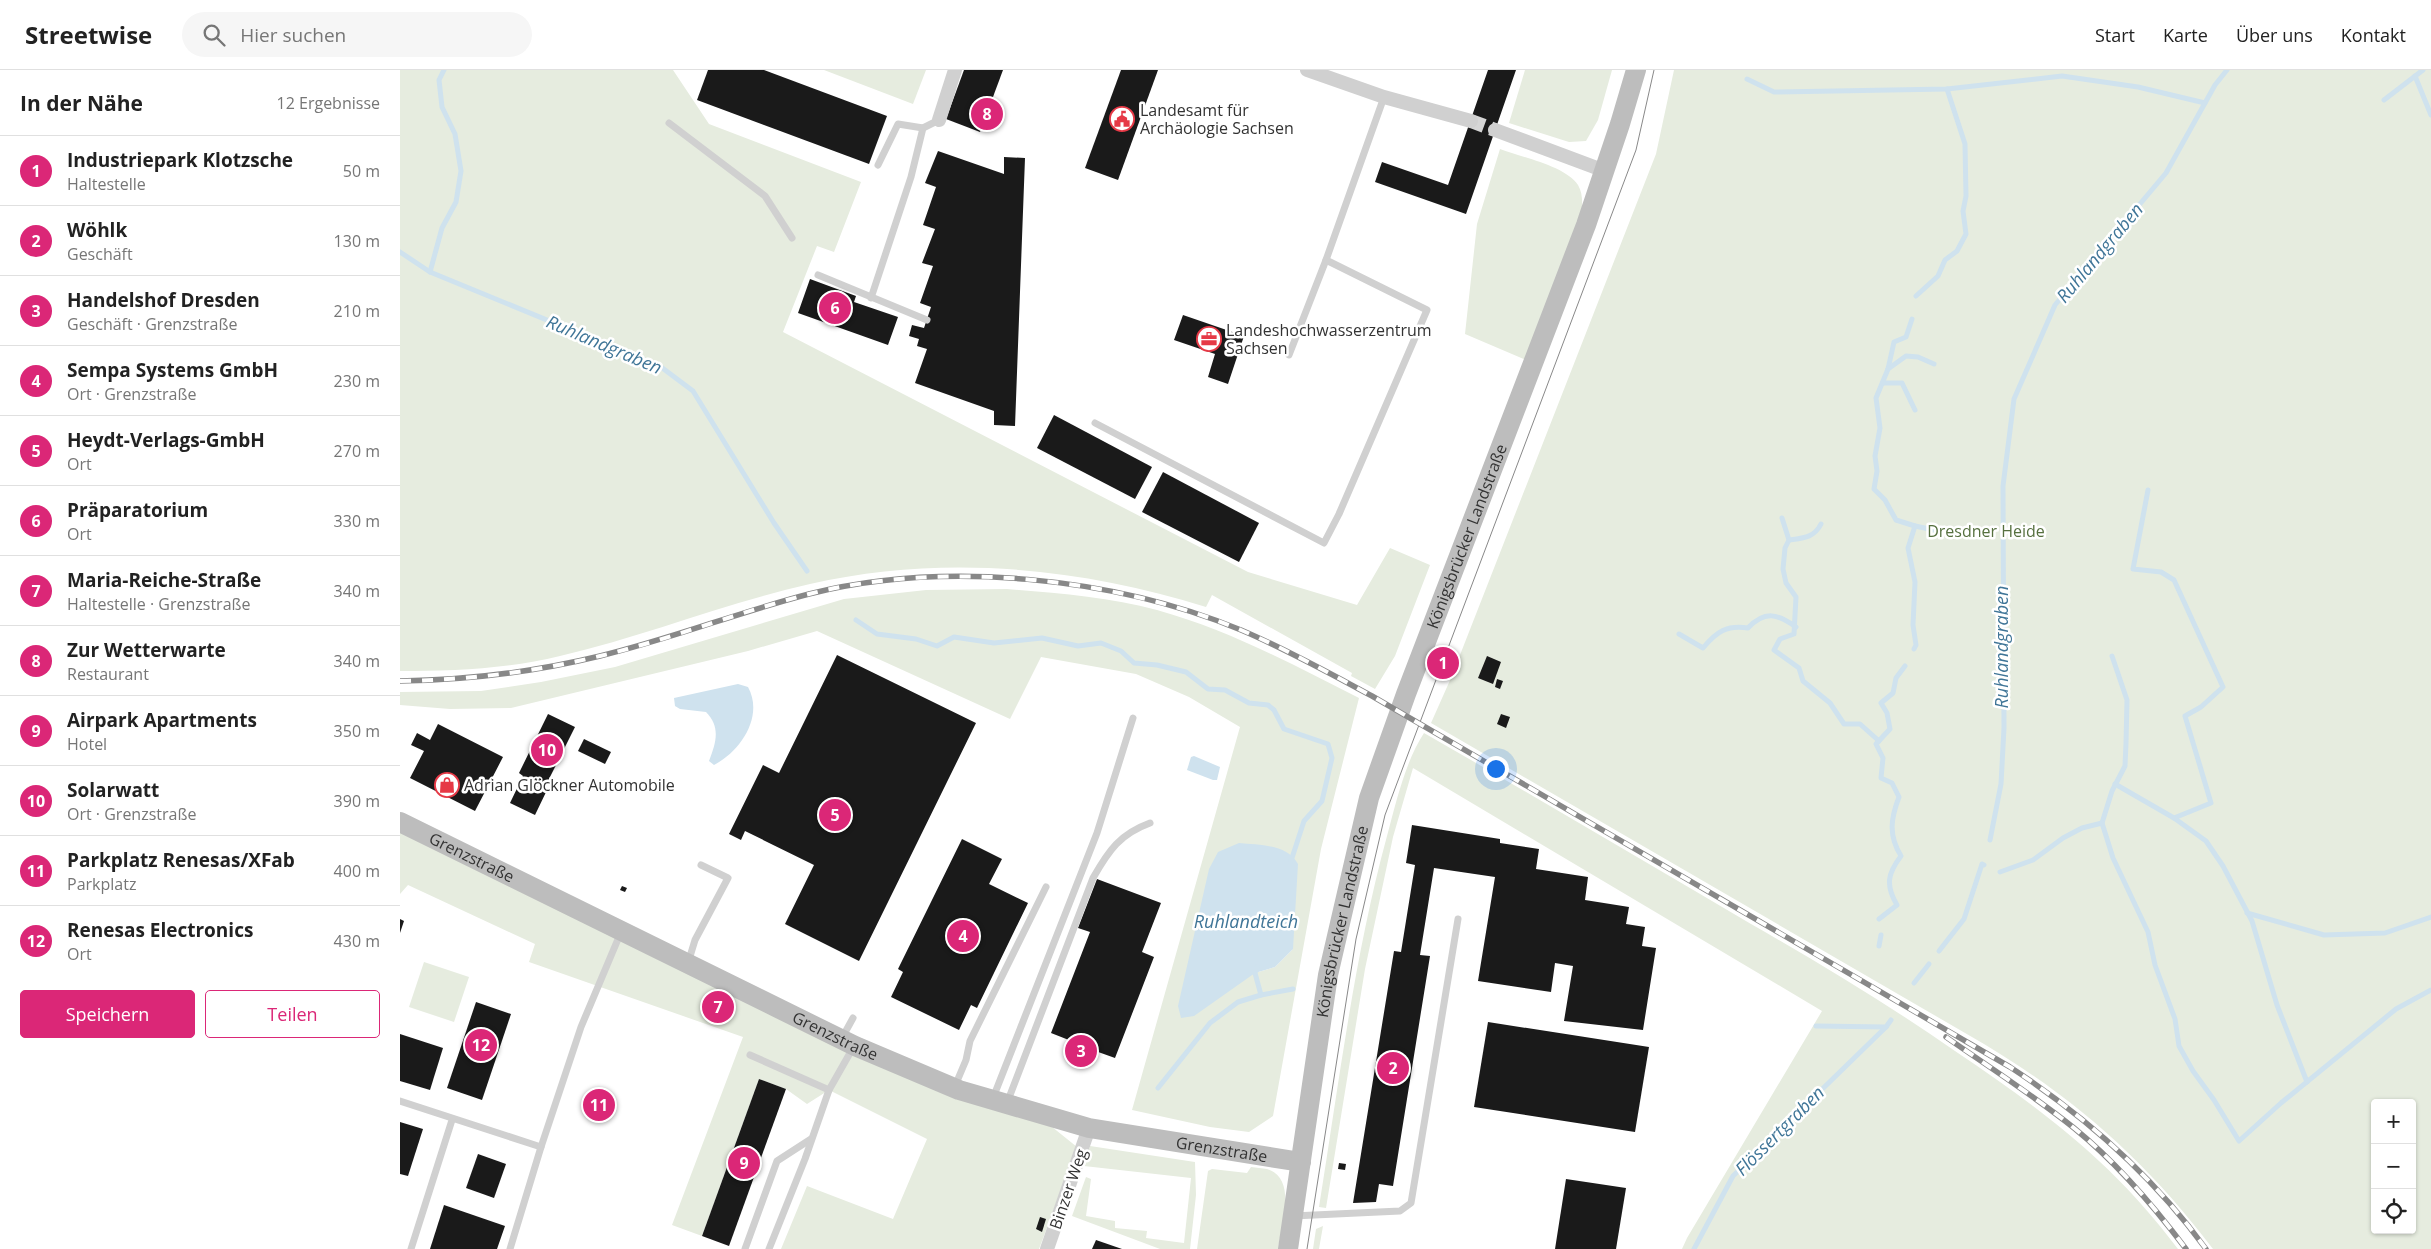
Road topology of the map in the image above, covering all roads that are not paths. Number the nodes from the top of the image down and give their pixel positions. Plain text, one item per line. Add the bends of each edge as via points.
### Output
1 (956, 70) edge
2 (1307, 70) edge
3 (1636, 70) edge
4 (1384, 98) junction
5 (938, 120) joint
6 (1471, 121) tunnel mouth
7 (669, 123) dead end
8 (923, 128) junction
9 (1495, 130) tunnel mouth
10 (878, 165) dead end
11 (1605, 171) junction
12 (792, 238) dead end
13 (1326, 260) junction
14 (818, 275) dead end
15 (871, 298) junction
16 (927, 320) dead end
17 (1289, 355) dead end
18 (1095, 423) dead end
19 (1133, 718) dead end
20 (400, 822) edge
21 (1150, 823) dead end
22 (701, 865) dead end
23 (1046, 887) dead end
24 (1458, 919) dead end
25 (621, 931) junction
26 (688, 963) junction
27 (852, 1018) dead end
28 (848, 1043) junction
29 (750, 1055) dead end
30 (955, 1088) junction
31 (829, 1090) junction
32 (400, 1101) edge
33 (999, 1103) junction
34 (452, 1120) junction
35 (1089, 1128) junction
36 (811, 1139) junction
37 (541, 1147) junction
38 (1301, 1162) junction
39 (1293, 1216) junction
40 (411, 1249) edge
41 (510, 1249) edge
42 (744, 1249) edge
43 (769, 1249) edge
44 (1047, 1249) edge
45 (1288, 1249) edge

1 - 5 street
2 - 4 street
3 - 11 main road, Königsbrücker Landstraße
4 - 6 street
4 - 13 lane
5 - 8 lane
7 - 12 lane via 765,196
8 - 10 lane via 898,124
8 - 15 lane via 911,177
9 - 11 street
11 - 38 main road, Königsbrücker Landstraße via 1369,798 1328,975
13 - 17 lane
13 - 18 lane via 1427,310 1324,543
14 - 15 lane
15 - 16 lane
19 - 33 lane via 1097,833
20 - 25 main road, Grenzstraße
21 - 33 lane via 1132,830 1108,851 1093,878
22 - 26 lane via 728,878 695,940
23 - 30 lane via 970,1041
24 - 39 lane via 1412,1203 1400,1211
25 - 26 main road, Grenzstraße
25 - 37 lane via 581,1027
26 - 28 main road, Grenzstraße
27 - 28 lane
28 - 30 main road, Grenzstraße
28 - 31 lane
29 - 31 lane
30 - 33 main road, Grenzstraße
31 - 36 lane
32 - 34 lane
33 - 35 main road, Grenzstraße
34 - 37 lane
34 - 40 lane
35 - 38 main road, Grenzstraße
35 - 44 street, Binzer Weg
36 - 42 lane via 777,1161
36 - 43 lane
37 - 41 lane
38 - 39 main road, Königsbrücker Landstraße
39 - 45 main road, Königsbrücker Landstraße

